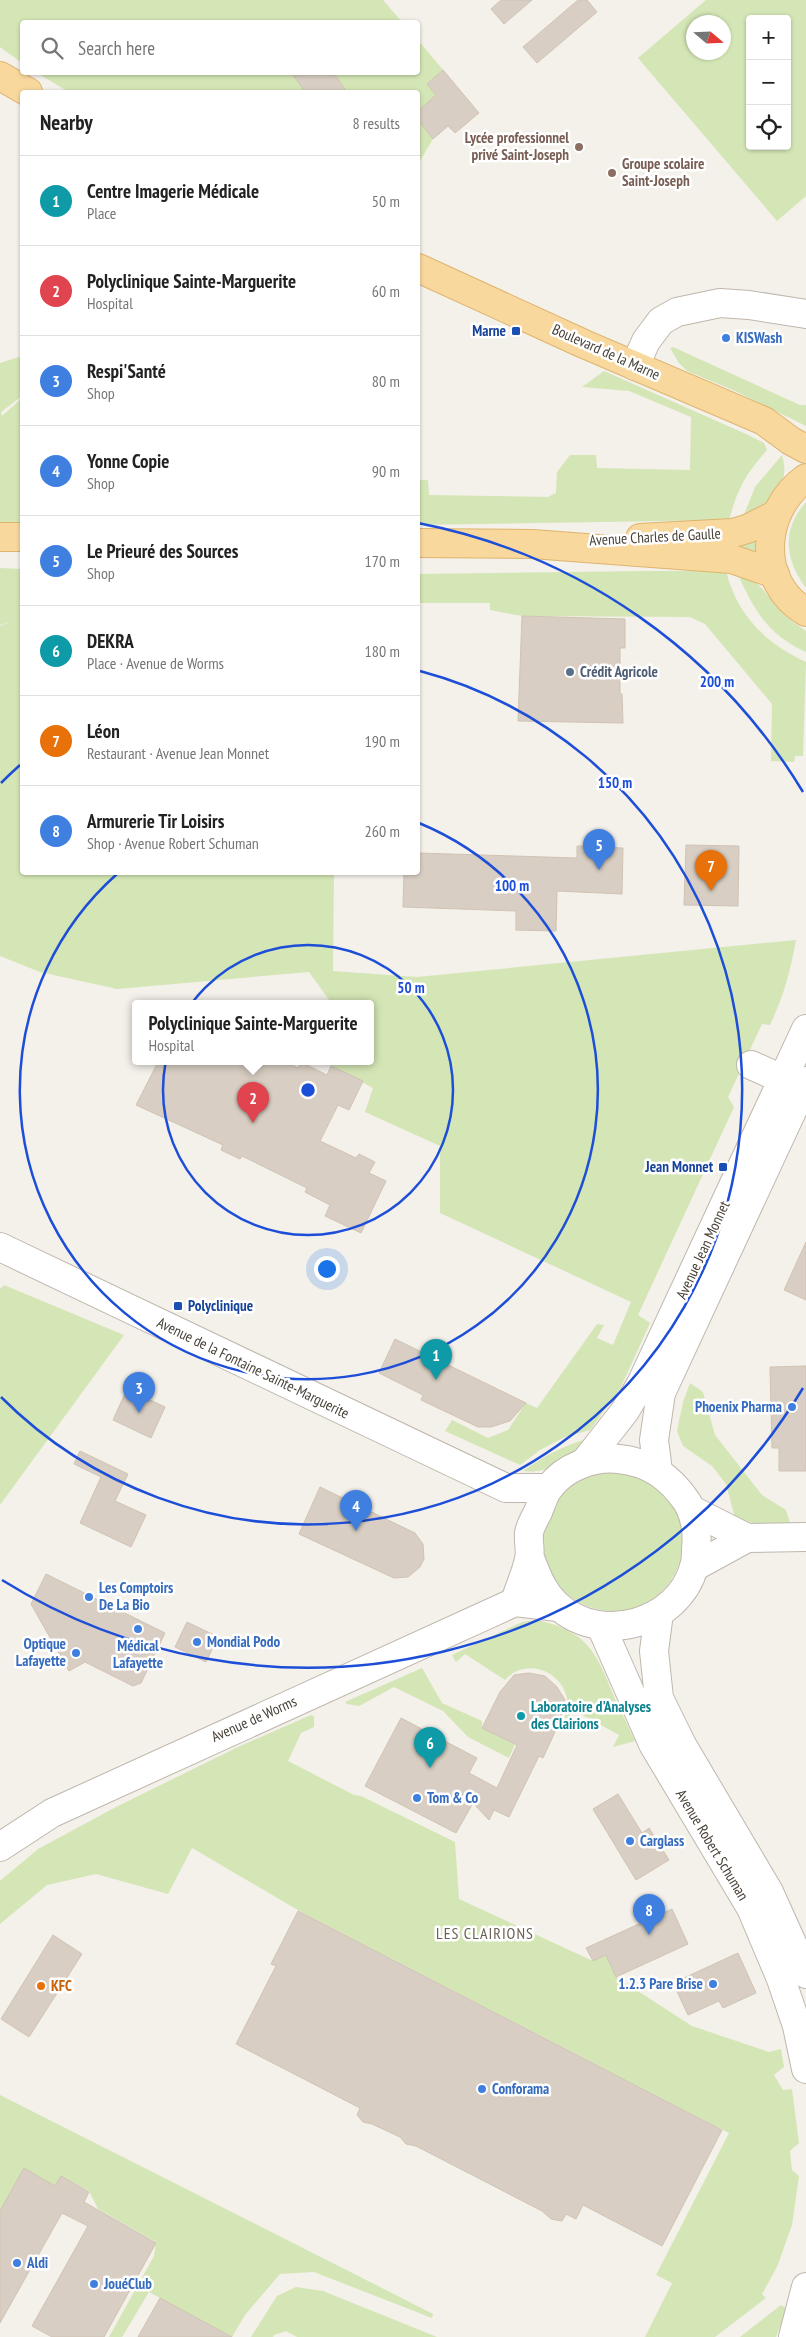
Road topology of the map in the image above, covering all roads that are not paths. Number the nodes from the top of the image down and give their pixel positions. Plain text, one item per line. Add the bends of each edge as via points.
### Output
1 (0, 76) edge
2 (24, 90) edge
3 (420, 269) edge
4 (806, 314) edge
5 (634, 366) junction
6 (798, 445) edge
7 (800, 482) edge
8 (775, 515) junction
9 (0, 537) edge
10 (20, 537) edge
11 (420, 543) edge
12 (532, 544) junction
13 (775, 574) junction
14 (806, 612) edge
15 (806, 1029) edge
16 (751, 1066) dead end
17 (799, 1085) edge
18 (0, 1248) edge
19 (585, 1462) junction
20 (658, 1471) junction
21 (506, 1488) junction
22 (548, 1488) junction
23 (692, 1510) junction
24 (806, 1537) edge
25 (747, 1538) junction
26 (530, 1545) junction
27 (694, 1567) junction
28 (515, 1602) junction
29 (558, 1606) junction
30 (659, 1612) junction
31 (601, 1626) junction
32 (0, 1847) edge
33 (806, 1974) edge
34 (806, 2070) edge
35 (806, 2287) edge
36 (793, 2337) edge

1 - 2 main road
3 - 5 main road, Boulevard de la Marne
4 - 5 street via 720,303 677,312 661,321 646,341
5 - 6 main road, Boulevard de la Marne via 764,421
6 - 7 main road
7 - 8 main road via 783,500
8 - 12 main road, Avenue Charles de Gaulle via 733,532
8 - 13 main road via 770,535 770,555
9 - 10 main road
11 - 12 main road, Avenue Charles de Gaulle
12 - 13 main road, Avenue Charles de Gaulle via 732,559
13 - 14 main road via 785,593
15 - 17 street, Avenue Jean Monnet
16 - 17 street
17 - 19 street, Avenue Jean Monnet via 626,1411
17 - 20 street, Avenue Jean Monnet via 661,1393 654,1440
18 - 21 street, Avenue de la Fontaine Sainte-Marguerite
19 - 20 street via 610,1458 635,1461
19 - 22 street
20 - 23 street via 678,1489
21 - 22 street, Avenue de la Fontaine Sainte-Marguerite
21 - 26 street
22 - 26 street
23 - 25 street
23 - 27 street via 698,1538
24 - 25 street
25 - 27 street
26 - 28 street
26 - 29 street via 540,1585
27 - 30 street via 676,1598
28 - 29 street, Avenue de Worms
28 - 32 street, Avenue de Worms via 52,1813
29 - 31 street via 578,1620
30 - 31 street via 641,1622
30 - 33 street, Avenue Robert Schuman via 654,1651 659,1698 682,1745 769,1892
31 - 34 street, Avenue Robert Schuman via 653,1744 751,1908 797,2026
35 - 36 street

